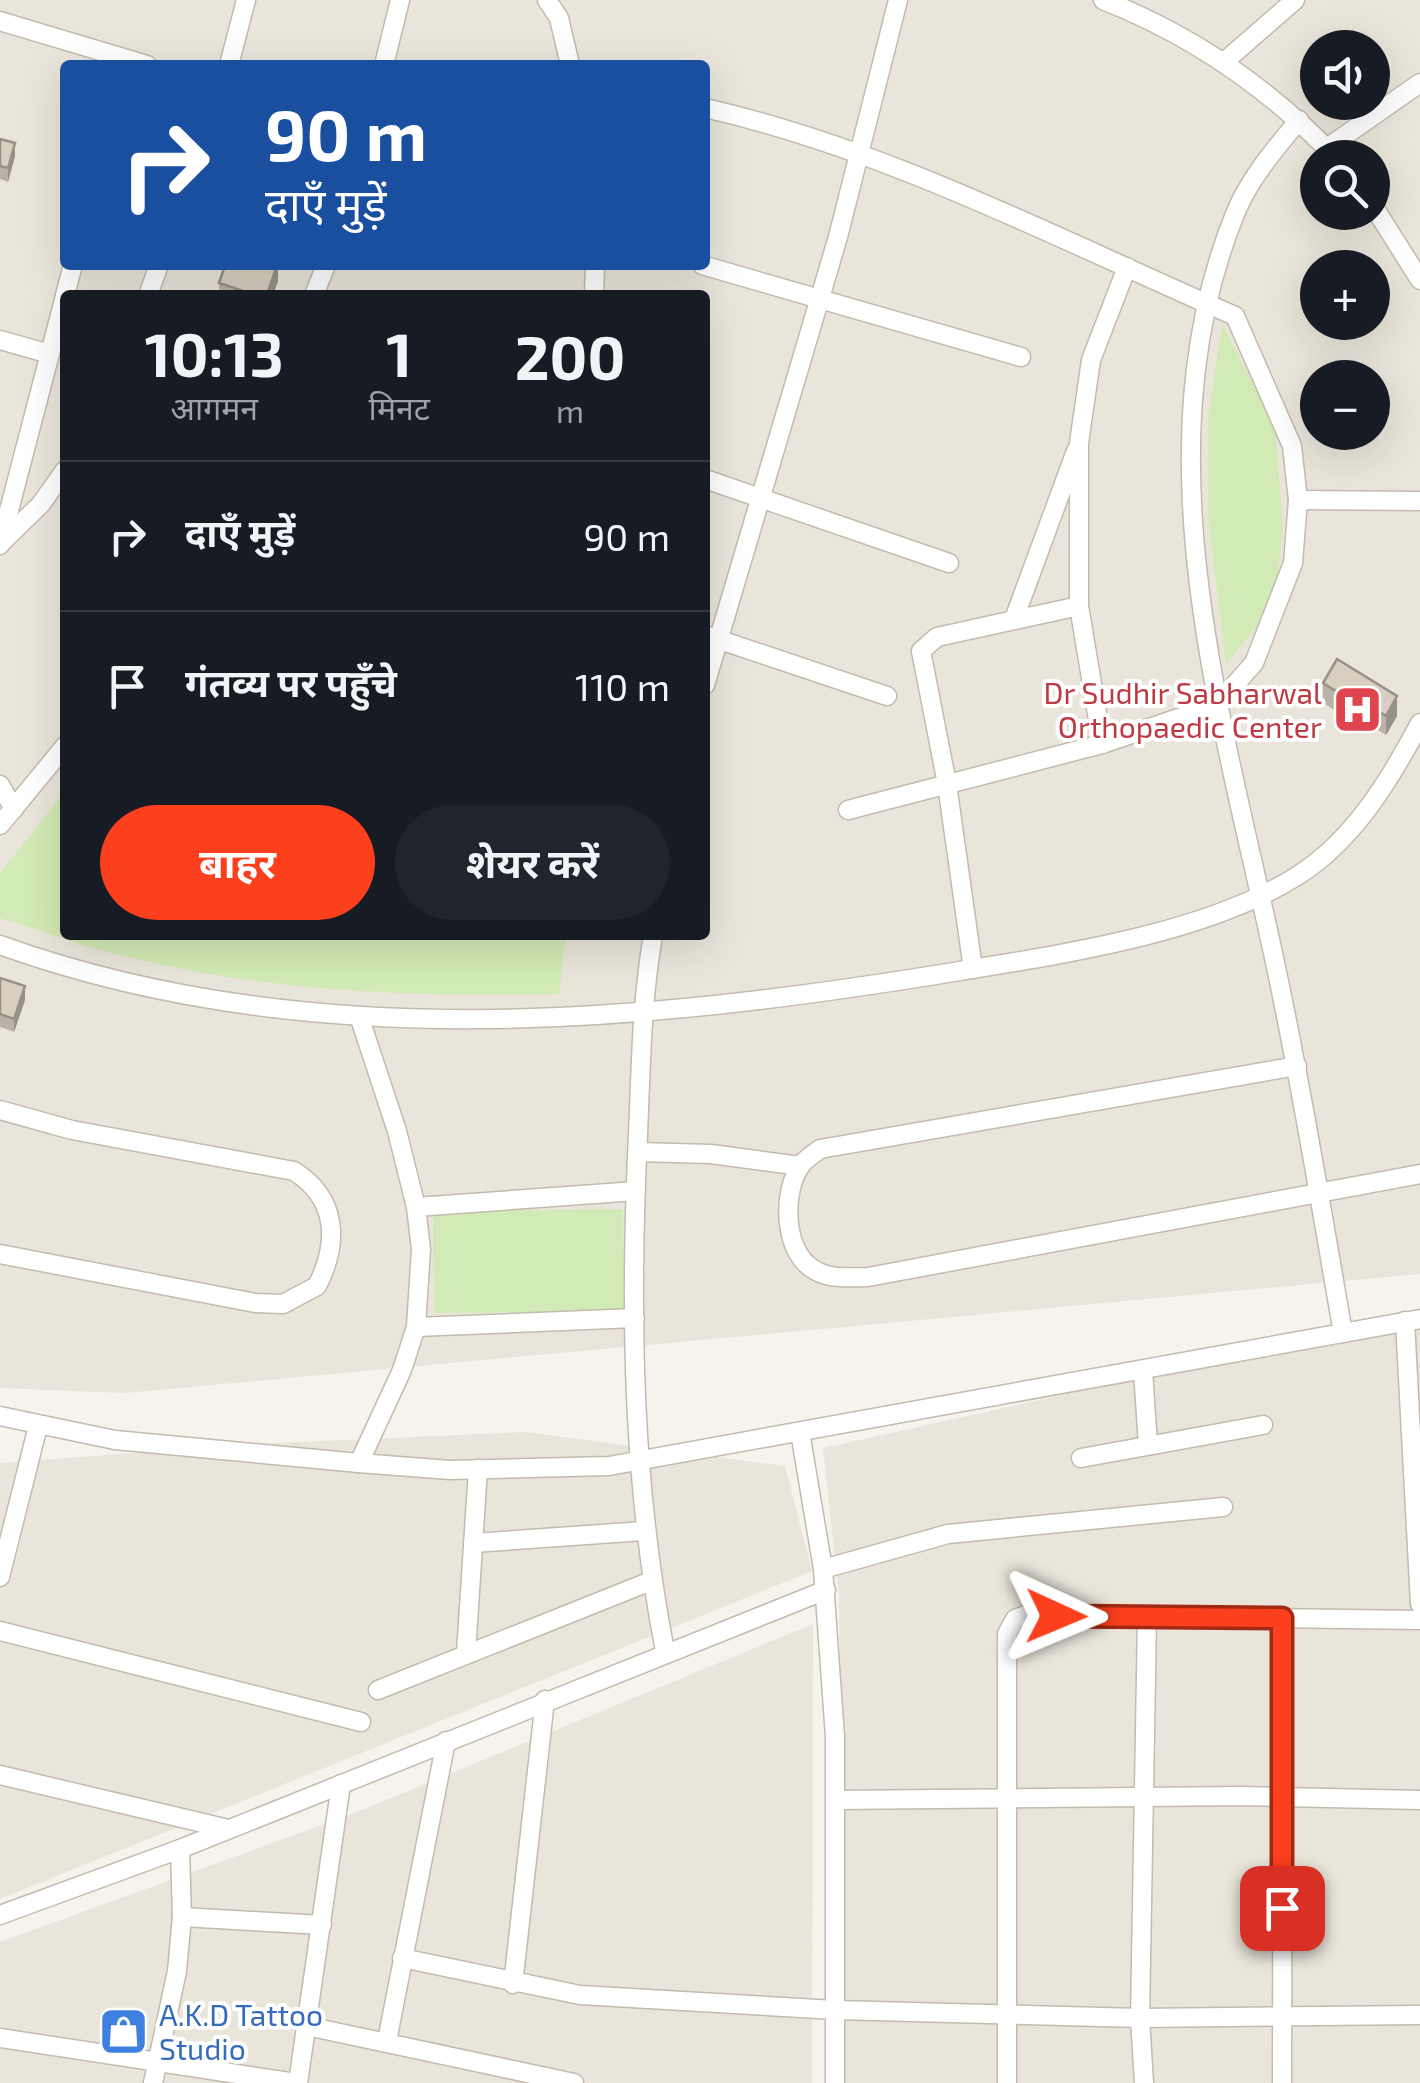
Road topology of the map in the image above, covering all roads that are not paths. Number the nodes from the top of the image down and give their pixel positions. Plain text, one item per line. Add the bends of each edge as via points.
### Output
1 (246, 0) edge
2 (400, 0) edge
3 (547, 0) edge
4 (898, 0) edge
5 (1103, 0) edge
6 (1295, 0) edge
7 (0, 21) edge
8 (119, 60) edge
9 (230, 60) edge
10 (385, 60) edge
11 (569, 60) edge
12 (1224, 62) junction
13 (1420, 83) edge
14 (710, 110) edge
15 (1298, 120) junction
16 (1319, 140) edge
17 (1348, 140) edge
18 (860, 157) junction
19 (1388, 230) edge
20 (1126, 266) junction
21 (710, 267) edge
22 (1420, 280) edge
23 (820, 300) junction
24 (1209, 305) junction
25 (60, 315) edge
26 (0, 340) edge
27 (50, 354) junction
28 (1021, 357) dead end
29 (1079, 444) junction
30 (60, 477) edge
31 (710, 481) edge
32 (760, 499) junction
33 (1298, 500) junction
34 (1420, 500) edge
35 (0, 545) edge
36 (949, 563) dead end
37 (1079, 606) junction
38 (1014, 620) junction
39 (711, 637) edge
40 (886, 696) dead end
41 (1217, 705) junction
42 (1420, 723) edge
43 (1102, 744) junction
44 (60, 752) edge
45 (0, 784) edge
46 (946, 784) junction
47 (14, 809) junction
48 (848, 810) dead end
49 (0, 825) edge
50 (1261, 897) junction
51 (653, 940) edge
52 (0, 944) edge
53 (973, 969) junction
54 (640, 1013) junction
55 (360, 1019) junction
56 (1297, 1066) junction
57 (0, 1110) edge
58 (638, 1152) junction
59 (800, 1166) junction
60 (1420, 1174) edge
61 (636, 1191) junction
62 (1319, 1195) junction
63 (416, 1207) junction
64 (0, 1254) edge
65 (635, 1318) junction
66 (1413, 1320) edge
67 (416, 1326) junction
68 (1344, 1333) junction
69 (1143, 1371) junction
70 (0, 1416) edge
71 (1264, 1425) dead end
72 (38, 1426) junction
73 (800, 1432) junction
74 (1148, 1445) junction
75 (1081, 1458) dead end
76 (359, 1463) junction
77 (638, 1463) junction
78 (478, 1469) junction
79 (1223, 1507) dead end
80 (644, 1531) junction
81 (473, 1544) junction
82 (823, 1569) junction
83 (0, 1577) edge
84 (651, 1581) junction
85 (826, 1590) junction
86 (1420, 1604) edge
87 (1147, 1618) junction
88 (1282, 1618) junction
89 (1420, 1620) edge
90 (0, 1631) edge
91 (664, 1651) junction
92 (466, 1653) junction
93 (378, 1690) dead end
94 (545, 1700) junction
95 (361, 1722) dead end
96 (446, 1741) junction
97 (0, 1774) edge
98 (341, 1784) junction
99 (1146, 1798) junction
100 (1285, 1798) junction
101 (1006, 1799) junction
102 (835, 1800) junction
103 (1420, 1800) edge
104 (224, 1828) junction
105 (180, 1849) junction
106 (0, 1897) edge
107 (26, 1906) junction
108 (0, 1915) edge
109 (182, 1918) junction
110 (322, 1925) junction
111 (402, 1958) junction
112 (513, 1984) junction
113 (835, 2010) junction
114 (1420, 2014) edge
115 (1006, 2017) junction
116 (1280, 2017) junction
117 (1140, 2018) junction
118 (307, 2026) junction
119 (0, 2038) edge
120 (387, 2041) junction
121 (155, 2074) edge
122 (297, 2083) edge
123 (574, 2083) edge
124 (835, 2083) edge
125 (1007, 2083) edge
126 (1144, 2083) edge
127 (1282, 2083) edge

1 - 9 street
2 - 10 street
3 - 11 street via 560,18
4 - 18 street
5 - 12 street
6 - 12 street
7 - 8 street
12 - 15 street
13 - 17 street
14 - 18 street
15 - 16 street
15 - 24 street via 1236,212
18 - 20 street
18 - 23 street
19 - 22 street
20 - 24 street
20 - 29 street via 1091,360
21 - 23 street
23 - 28 street
23 - 32 street
24 - 33 street via 1234,316 1264,377 1292,446
24 - 41 street via 1194,402 1193,487 1198,588
25 - 27 street
26 - 27 street
27 - 35 street
29 - 37 street
29 - 38 street
30 - 35 street
31 - 32 street
32 - 36 street
32 - 39 street
33 - 34 street
33 - 41 street via 1293,564 1272,622 1254,663
37 - 38 street
37 - 43 street
38 - 46 street via 937,637 921,651
39 - 40 street
41 - 43 street
41 - 50 street
42 - 50 street via 1356,824 1300,874
43 - 46 street
44 - 47 street
45 - 47 street
46 - 48 street
46 - 53 street
47 - 49 street
50 - 53 street via 1208,918
50 - 56 street
51 - 54 street
52 - 55 street via 172,993
53 - 54 street via 783,1000
54 - 55 street
54 - 58 street
55 - 63 street
56 - 59 street via 847,1141 820,1149
56 - 62 street
57 - 64 street via 294,1172 325,1202 333,1231 317,1286 283,1304
58 - 59 street
58 - 61 street
59 - 62 street via 788,1221 794,1247 811,1269 835,1277 868,1277
60 - 62 street
61 - 63 street
61 - 65 street
62 - 68 street
63 - 67 street
65 - 67 street
65 - 77 street
66 - 68 street
66 - 86 street
67 - 76 street
68 - 69 street
69 - 73 street
69 - 74 street
70 - 72 street
71 - 74 street
72 - 76 street via 115,1440
72 - 83 street
73 - 77 street
73 - 82 street
74 - 75 street
76 - 78 street
77 - 78 street
77 - 80 street
78 - 81 street
79 - 82 street via 936,1536
80 - 81 street
80 - 84 street
81 - 92 street
82 - 85 street
84 - 91 street
84 - 92 street
85 - 91 street
85 - 102 street
87 - 88 street
87 - 99 street
87 - 101 street via 1026,1615 1008,1626
88 - 89 street
88 - 100 street
90 - 95 street
91 - 94 street
92 - 93 street
94 - 96 street
94 - 112 street
96 - 98 street
96 - 111 street
97 - 104 street
98 - 104 street
98 - 110 street
99 - 100 street
99 - 101 street
99 - 117 street
100 - 103 street
100 - 116 street
101 - 102 street
101 - 115 street
102 - 113 street
104 - 105 street
105 - 107 street
105 - 109 street
106 - 107 street
107 - 108 street
109 - 110 street
109 - 121 street via 178,1971
110 - 118 street
111 - 112 street
111 - 120 street
112 - 113 street via 580,1995
113 - 115 street
113 - 124 street
114 - 116 street
115 - 117 street
115 - 125 street
116 - 117 street
116 - 127 street
117 - 126 street
118 - 120 street
118 - 122 street
119 - 121 street
120 - 123 street
121 - 122 street

